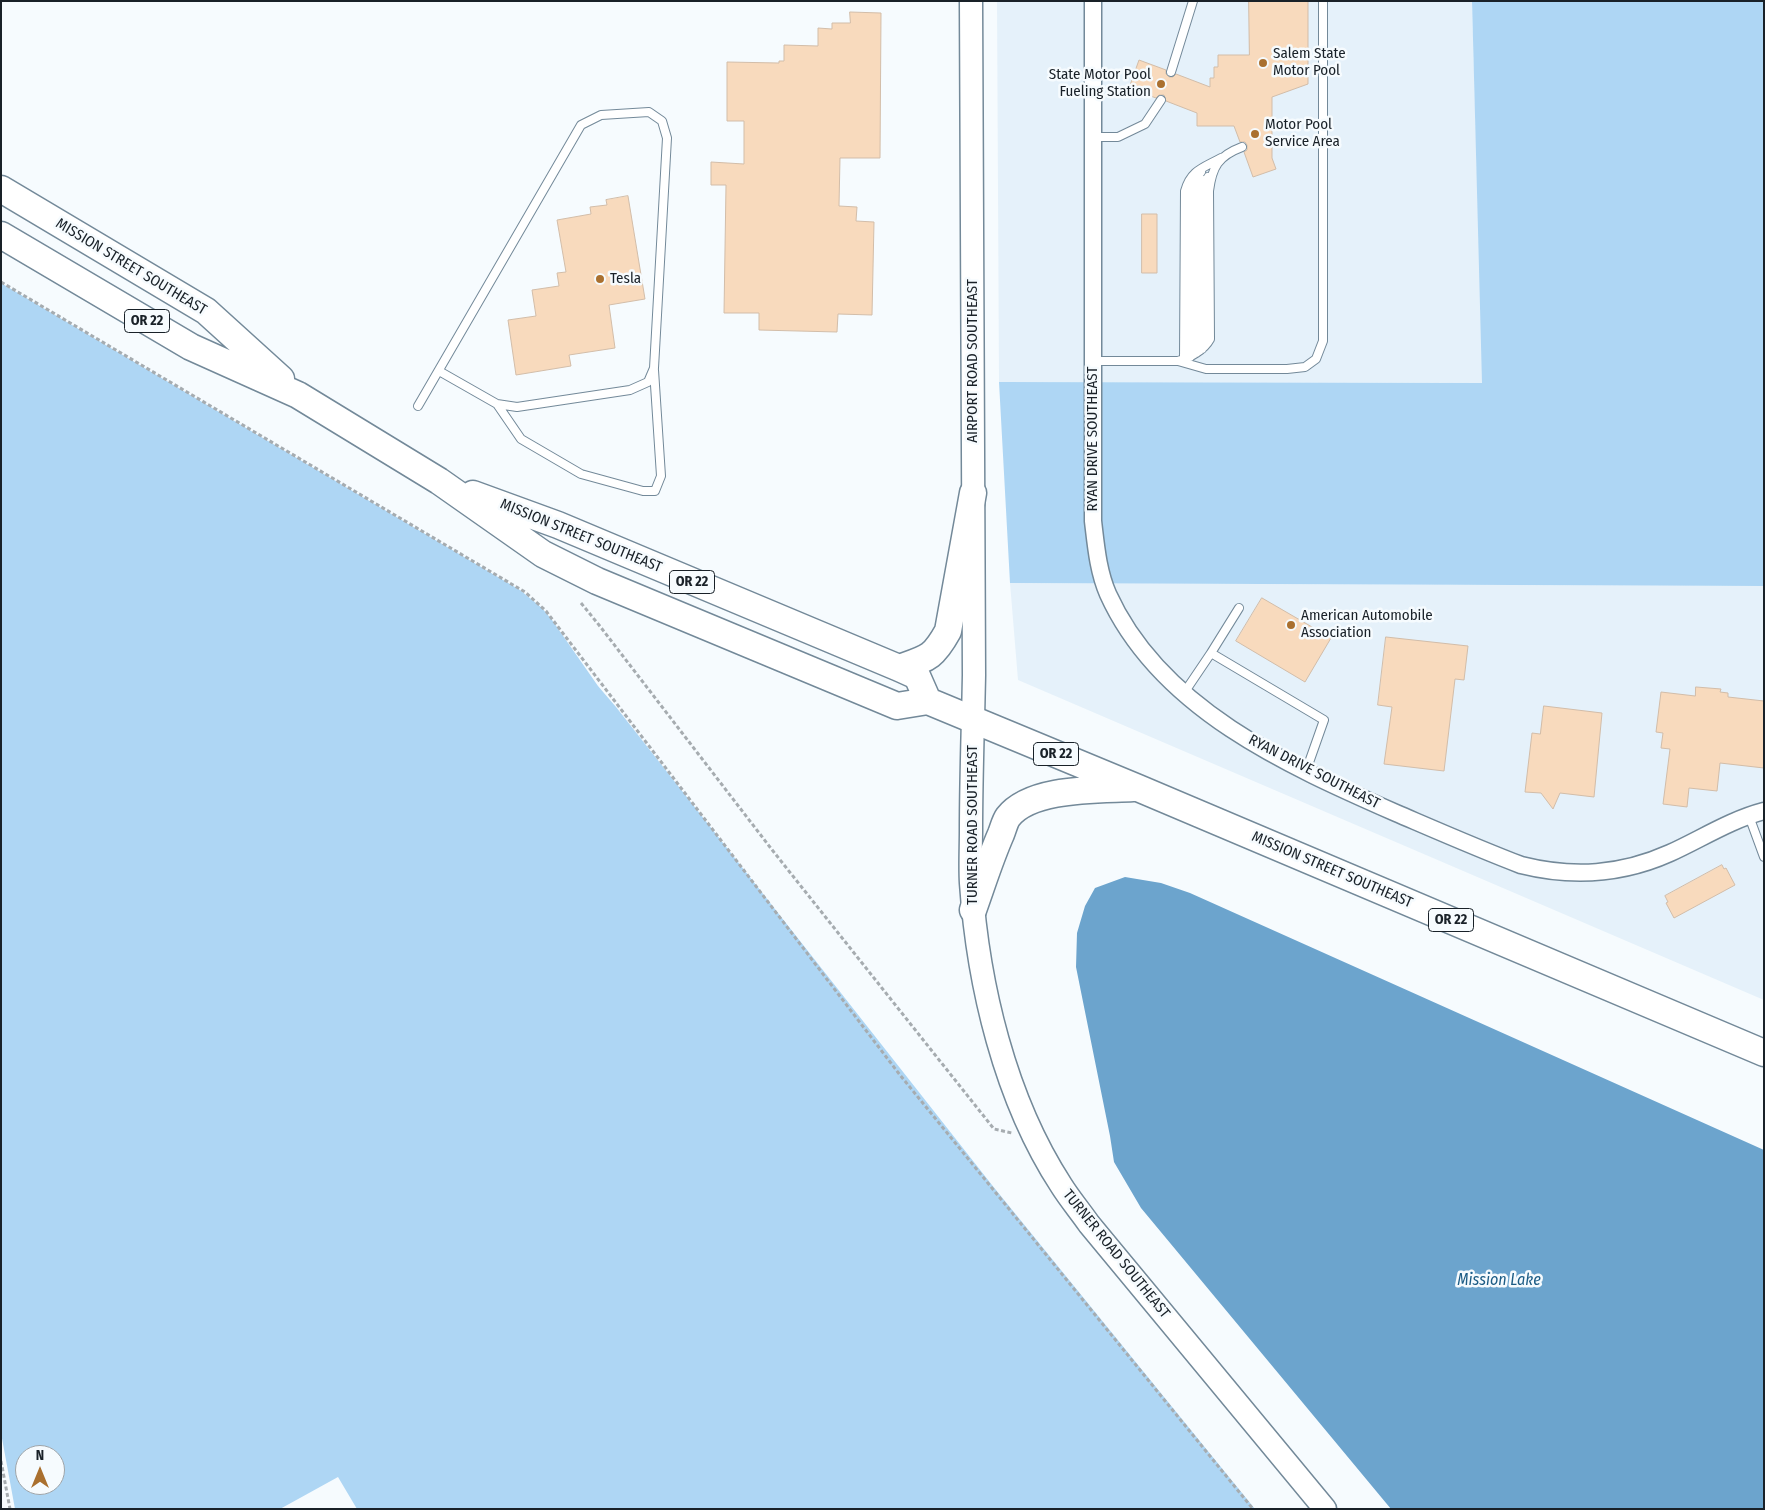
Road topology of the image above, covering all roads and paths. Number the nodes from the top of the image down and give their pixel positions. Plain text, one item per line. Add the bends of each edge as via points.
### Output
1 (971, 1) edge
2 (1093, 1) edge
3 (1193, 1) edge
4 (1323, 1) edge
5 (1171, 72) dead end
6 (1161, 100) dead end
7 (1093, 137) junction
8 (1242, 147) dead end
9 (1221, 158) junction
10 (1, 189) edge
11 (1, 235) edge
12 (1, 282) edge
13 (1190, 356) junction
14 (1093, 361) junction
15 (654, 368) junction
16 (439, 371) junction
17 (298, 395) junction
18 (497, 404) junction
19 (418, 406) dead end
20 (440, 481) junction
21 (973, 493) junction
22 (580, 603) dead end
23 (1239, 608) dead end
24 (1210, 653) junction
25 (899, 668) junction
26 (1184, 693) junction
27 (928, 701) junction
28 (974, 721) junction
29 (1306, 771) junction
30 (1138, 788) junction
31 (1756, 814) edge
32 (1764, 857) edge
33 (974, 910) junction
34 (1764, 1052) edge
35 (1034, 1137) junction
36 (1, 1461) edge
37 (10, 1509) edge
38 (1253, 1509) edge
39 (1325, 1509) edge

1 - 21 main road, AIRPORT ROAD SOUTHEAST
2 - 7 street, RYAN DRIVE SOUTHEAST
3 - 5 lane
4 - 13 lane via 1323,342 1316,359 1305,367 1287,369 1206,368
6 - 7 lane via 1145,124 1118,137
7 - 14 street, RYAN DRIVE SOUTHEAST
8 - 9 lane
9 - 13 lane via 1202,192
9 - 13 lane via 1201,172 1191,191
10 - 17 highway, MISSION STREET SOUTHEAST / OR 22 via 206,311
11 - 17 highway, MISSION STREET SOUTHEAST / OR 22 via 191,346
12 - 38 path via 525,592 546,611 900,1075
13 - 14 lane
14 - 26 street, RYAN DRIVE SOUTHEAST via 1093,521 1102,577 1120,616 1146,656
15 - 16 lane via 667,138 662,121 649,112 601,115 581,126
15 - 18 lane via 648,382 630,390 517,408
15 - 18 lane via 661,476 655,491 643,491 581,474 521,439
16 - 18 lane
16 - 19 lane
17 - 20 highway, MISSION STREET SOUTHEAST / OR 22
20 - 25 highway, MISSION STREET SOUTHEAST / OR 22 via 558,525
20 - 27 highway, MISSION STREET SOUTHEAST / OR 22 via 543,554 597,581 897,706
21 - 25 highway via 948,631 939,648 929,657
21 - 28 main road, AIRPORT ROAD SOUTHEAST
22 - 35 path via 994,1129
23 - 24 lane
24 - 26 lane
24 - 29 lane via 1324,720
25 - 27 highway, MISSION STREET SOUTHEAST / OR 22 via 917,676
26 - 29 street, RYAN DRIVE SOUTHEAST via 1228,727
27 - 28 highway, MISSION STREET SOUTHEAST / OR 22
28 - 30 highway, MISSION STREET SOUTHEAST / OR 22
28 - 33 main road, TURNER ROAD SOUTHEAST via 971,776
29 - 31 street, RYAN DRIVE SOUTHEAST via 1497,856 1545,871 1600,873 1634,866 1670,853 1719,827
30 - 33 highway, OR 22 via 1056,793 1024,804 1008,817
30 - 34 highway, MISSION STREET SOUTHEAST / OR 22
31 - 32 lane
33 - 35 main road, TURNER ROAD SOUTHEAST via 983,984 994,1030
35 - 39 main road, TURNER ROAD SOUTHEAST via 1060,1184 1090,1224
36 - 37 path

